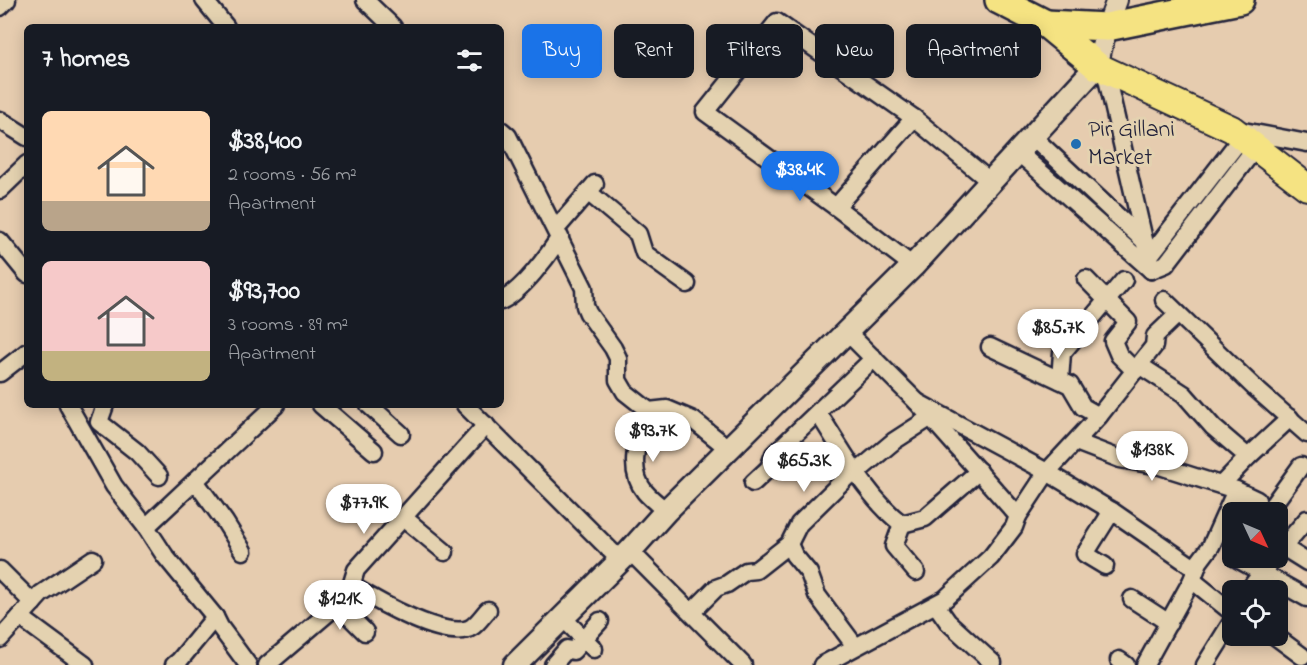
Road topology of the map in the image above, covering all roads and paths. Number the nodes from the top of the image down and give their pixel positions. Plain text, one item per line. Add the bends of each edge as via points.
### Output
1 (7, 0) edge
2 (204, 0) edge
3 (365, 0) edge
4 (1117, 0) edge
5 (1240, 0) edge
6 (1010, 3) edge
7 (0, 7) edge
8 (218, 24) edge
9 (390, 24) edge
10 (1046, 24) junction
11 (1107, 27) junction
12 (1101, 68) junction
13 (914, 118) junction
14 (0, 120) edge
15 (504, 133) edge
16 (24, 135) edge
17 (1243, 138) junction
18 (1307, 143) edge
19 (1025, 145) junction
20 (24, 167) edge
21 (992, 183) junction
22 (1307, 187) edge
23 (0, 190) edge
24 (836, 207) junction
25 (558, 233) junction
26 (0, 241) edge
27 (1144, 241) junction
28 (1149, 264) junction
29 (913, 266) junction
30 (24, 270) edge
31 (1086, 279) dead end
32 (1124, 280) dead end
33 (687, 284) dead end
34 (504, 299) edge
35 (1108, 300) junction
36 (1164, 300) dead end
37 (1178, 314) junction
38 (847, 332) junction
39 (990, 347) dead end
40 (24, 354) edge
41 (874, 358) junction
42 (1137, 368) junction
43 (0, 373) edge
44 (1060, 380) junction
45 (917, 402) junction
46 (70, 408) edge
47 (104, 408) edge
48 (273, 408) edge
49 (324, 408) edge
50 (372, 408) edge
51 (468, 408) edge
52 (649, 411) junction
53 (818, 413) junction
54 (1099, 416) junction
55 (931, 417) junction
56 (1290, 418) junction
57 (99, 422) junction
58 (486, 425) junction
59 (85, 434) junction
60 (1307, 434) edge
61 (401, 435) dead end
62 (1076, 442) junction
63 (729, 449) junction
64 (374, 451) dead end
65 (1248, 457) junction
66 (1301, 466) dead end
67 (856, 471) junction
68 (979, 471) junction
69 (1047, 472) junction
70 (159, 476) dead end
71 (195, 481) junction
72 (753, 483) dead end
73 (1228, 488) junction
74 (1256, 502) edge
75 (1275, 502) edge
76 (666, 511) junction
77 (1112, 511) junction
78 (1017, 516) junction
79 (403, 517) junction
80 (1307, 519) edge
81 (902, 524) junction
82 (146, 527) junction
83 (1288, 541) edge
84 (789, 544) junction
85 (1211, 546) junction
86 (1222, 550) edge
87 (243, 551) dead end
88 (445, 552) dead end
89 (625, 555) junction
90 (1288, 555) edge
91 (93, 560) dead end
92 (1307, 562) edge
93 (1106, 566) dead end
94 (1257, 568) edge
95 (1265, 568) edge
96 (0, 570) edge
97 (1262, 571) junction
98 (916, 572) dead end
99 (1194, 575) junction
100 (1256, 580) edge
101 (352, 586) junction
102 (1307, 598) edge
103 (1132, 599) dead end
104 (1222, 602) edge
105 (33, 603) junction
106 (338, 605) junction
107 (936, 605) junction
108 (488, 610) dead end
109 (692, 612) junction
110 (20, 617) junction
111 (215, 617) junction
112 (562, 617) junction
113 (600, 621) dead end
114 (1169, 623) junction
115 (365, 632) dead end
116 (0, 638) edge
117 (1222, 638) edge
118 (589, 644) junction
119 (855, 646) junction
120 (1288, 646) edge
121 (532, 648) junction
122 (1302, 656) dead end
123 (985, 661) edge
124 (85, 665) edge
125 (174, 665) edge
126 (248, 665) edge
127 (267, 665) edge
128 (515, 665) edge
129 (552, 665) edge
130 (743, 665) edge
131 (822, 665) edge
132 (1145, 665) edge
133 (1205, 665) edge

1 - 7 street
2 - 8 street
3 - 9 street
4 - 11 street
5 - 11 highway
6 - 10 highway
10 - 11 highway
10 - 12 highway
11 - 12 street
12 - 17 main road
12 - 19 main road
12 - 27 street
13 - 21 street
13 - 24 street
13 - 24 street via 777,22 705,112
14 - 16 street
15 - 25 street
17 - 18 street
17 - 22 main road
17 - 28 street
19 - 21 main road
19 - 27 street
19 - 28 street
20 - 23 street
21 - 29 main road
24 - 29 street
25 - 33 street via 591,188 639,234 644,253
25 - 34 street via 549,254
25 - 52 street via 584,288 588,313 618,358 618,380 625,392
26 - 30 street
27 - 28 street
29 - 38 main road
31 - 35 street
32 - 35 street
35 - 42 street via 1128,322 1113,341 1119,355
35 - 44 street via 1062,352
36 - 37 street
37 - 42 street via 1155,336 1154,346
37 - 56 street
38 - 41 street
38 - 63 main road
39 - 44 street
40 - 43 street
41 - 45 street
41 - 53 street
42 - 54 street
42 - 65 street via 1184,394 1213,428
44 - 54 street via 1070,385 1083,406
45 - 55 street
45 - 69 street
46 - 59 street
47 - 57 street
48 - 71 street
49 - 64 street
50 - 61 street
51 - 58 street
52 - 63 street via 667,409 693,420
52 - 76 street via 639,433 634,472 644,491
53 - 67 street
53 - 72 street via 774,454 769,468
54 - 62 street
55 - 67 street
55 - 68 street
56 - 60 street
56 - 65 street
57 - 59 street
57 - 70 street via 137,452
58 - 79 street
58 - 89 street
59 - 82 street via 114,486
62 - 69 street
62 - 73 street via 1120,459 1160,466
63 - 76 main road
65 - 73 street
66 - 75 street
67 - 81 street via 890,515
67 - 84 street via 799,524
68 - 78 street
68 - 81 street via 925,518
69 - 77 street
69 - 78 street
71 - 82 street
71 - 87 street
73 - 74 street
73 - 85 street
76 - 89 main road
77 - 93 street via 1085,554
77 - 99 street
78 - 107 street via 1014,527 991,557
79 - 88 street
79 - 101 street via 356,570
80 - 83 street
81 - 98 street via 894,546
82 - 111 street
84 - 109 street via 756,570 746,570 716,588
84 - 119 street via 809,573 817,595
85 - 86 street
85 - 99 street
89 - 109 street
89 - 112 main road
90 - 92 street
91 - 105 street
94 - 97 street
95 - 97 street
96 - 105 street
97 - 100 street
97 - 102 street
99 - 104 street
99 - 114 street
101 - 106 street
101 - 108 street via 433,627 447,630 472,627
103 - 114 street
105 - 110 street
106 - 115 street
106 - 127 street
107 - 119 street
107 - 123 street
109 - 130 street
110 - 116 street
110 - 124 street
111 - 125 street
111 - 126 street
112 - 118 street
112 - 121 main road
113 - 118 street
114 - 132 street
117 - 133 street
118 - 129 street via 573,651 567,649
119 - 131 street
120 - 122 street
121 - 128 main road
121 - 129 street

